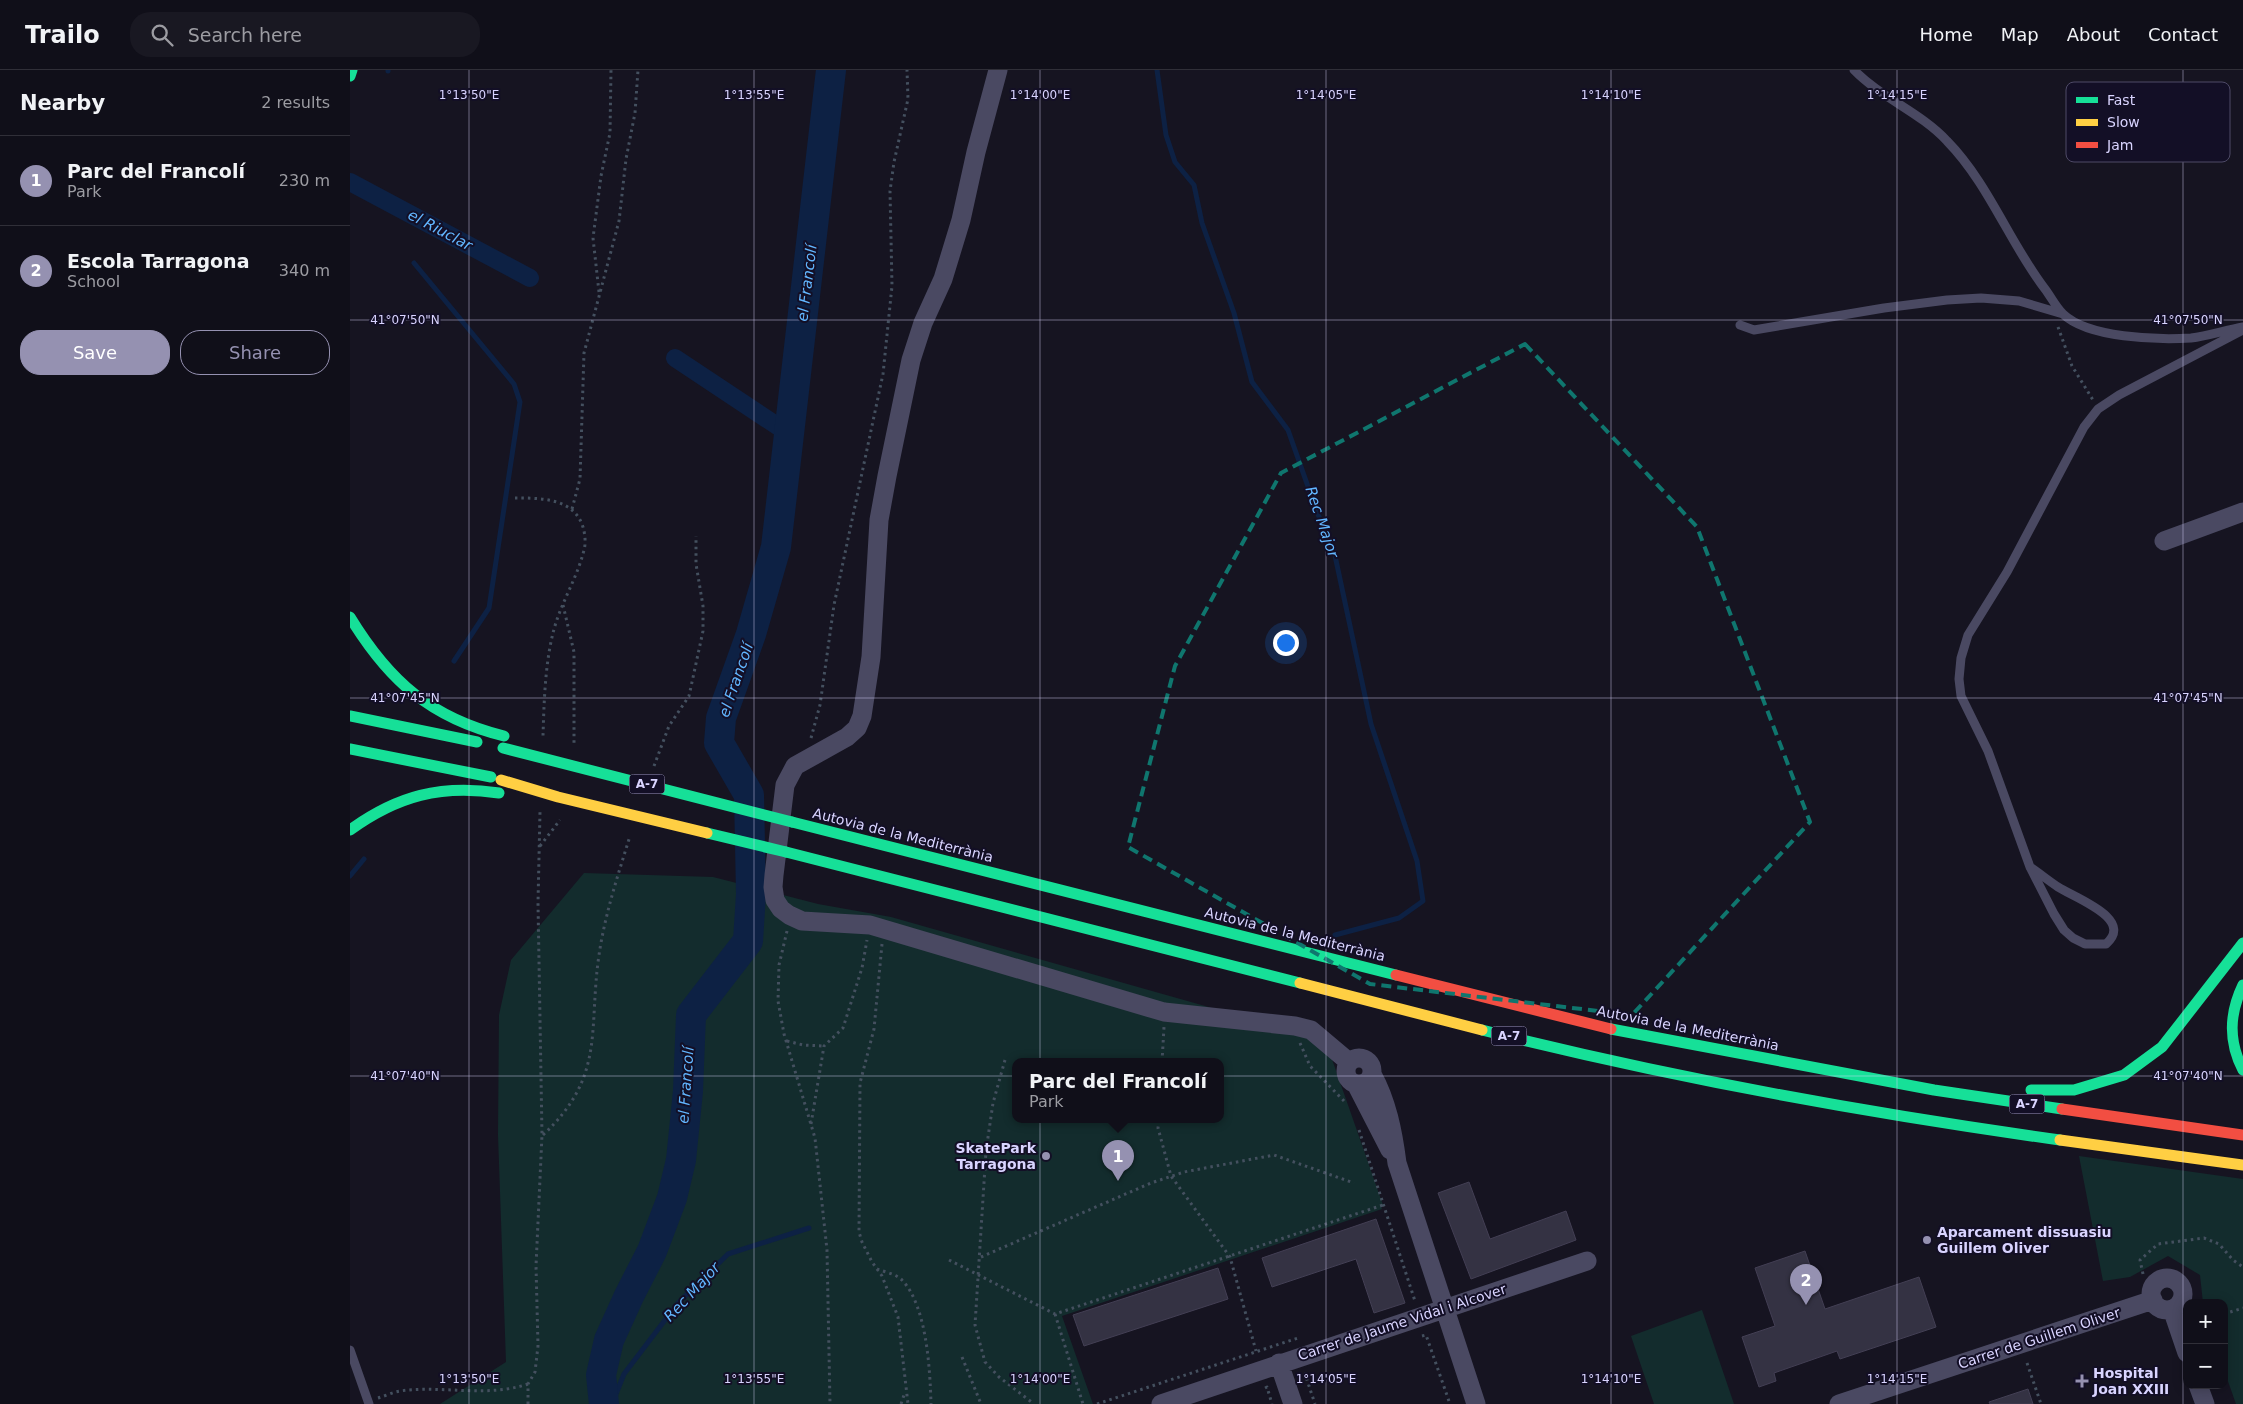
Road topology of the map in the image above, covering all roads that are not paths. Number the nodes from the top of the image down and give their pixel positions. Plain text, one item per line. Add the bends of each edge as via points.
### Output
1 (352, 70) edge
2 (998, 70) edge
3 (1854, 70) edge
4 (350, 76) edge
5 (2063, 314) junction
6 (1740, 325) dead end
7 (2243, 328) edge
8 (2243, 512) edge
9 (2164, 541) dead end
10 (350, 617) edge
11 (350, 716) edge
12 (350, 749) edge
13 (565, 763) junction
14 (558, 797) junction
15 (350, 830) edge
16 (2030, 866) junction
17 (2243, 944) edge
18 (2243, 985) edge
19 (1349, 1062) junction
20 (1812, 1067) junction
21 (2243, 1070) edge
22 (1372, 1074) junction
23 (1925, 1077) dead end
24 (1356, 1084) junction
25 (2022, 1090) dead end
26 (2243, 1135) edge
27 (1397, 1163) junction
28 (2243, 1165) edge
29 (1587, 1261) dead end
30 (2153, 1300) junction
31 (1445, 1308) junction
32 (2172, 1309) junction
33 (2184, 1344) edge
34 (350, 1350) edge
35 (1279, 1363) junction
36 (2199, 1389) edge
37 (368, 1402) edge
38 (1161, 1404) edge
39 (1293, 1404) edge
40 (1476, 1404) edge
41 (1840, 1404) edge
42 (2205, 1404) edge

1 - 4 highway
2 - 19 street via 958,228 912,360 891,456 878,520 871,657 862,716 857,728 847,737 795,766 785,785 774,875 775,900 789,916 802,922 870,925 1164,1022 1295,1026 1311,1030
3 - 5 lane via 1866,83 1926,122 1947,141 1996,207 2032,272
5 - 6 lane via 2019,302 1981,298 1884,308 1754,330
5 - 7 lane via 2086,326 2143,338 2192,338
7 - 16 lane via 2098,409 2084,427 2007,572 1968,635 1961,658 1961,696 1988,751
8 - 9 street
10 - 13 highway, bridge via 379,660 436,709 457,722 527,743
11 - 13 highway, Autovia de la Mediterrània / A-7, bridge
12 - 14 highway, A-7, bridge via 501,780
13 - 20 highway, Autovia de la Mediterrània / A-7, bridge via 1606,1028
14 - 15 highway, bridge via 465,788 430,792 384,807
14 - 28 highway, A-7, bridge via 1696,1080 1930,1122
16 - 16 lane via 2064,930 2085,944 2106,944 2112,939 2114,925 2106,915
17 - 25 highway via 2162,1047 2124,1075 2074,1090
18 - 21 highway via 2236,998 2231,1027 2233,1044
19 - 22 street via 1354,1058 1368,1061
19 - 24 street via 1346,1076
20 - 23 highway
20 - 26 highway, Autovia de la Mediterrània / A-7 via 1934,1090
22 - 24 street via 1363,1084
22 - 27 street via 1383,1099
24 - 27 street
27 - 31 street
29 - 31 street, Carrer de Jaume Vidal i Alcover
30 - 32 street via 2160,1308
30 - 32 street via 2152,1292 2158,1281 2175,1280 2183,1295 2181,1302
30 - 41 street, Carrer de Guillem Oliver
31 - 35 street, Carrer de Jaume Vidal i Alcover
31 - 40 street
32 - 33 street
34 - 37 lane
35 - 38 street, Carrer de Jaume Vidal i Alcover
35 - 39 street
36 - 42 street

